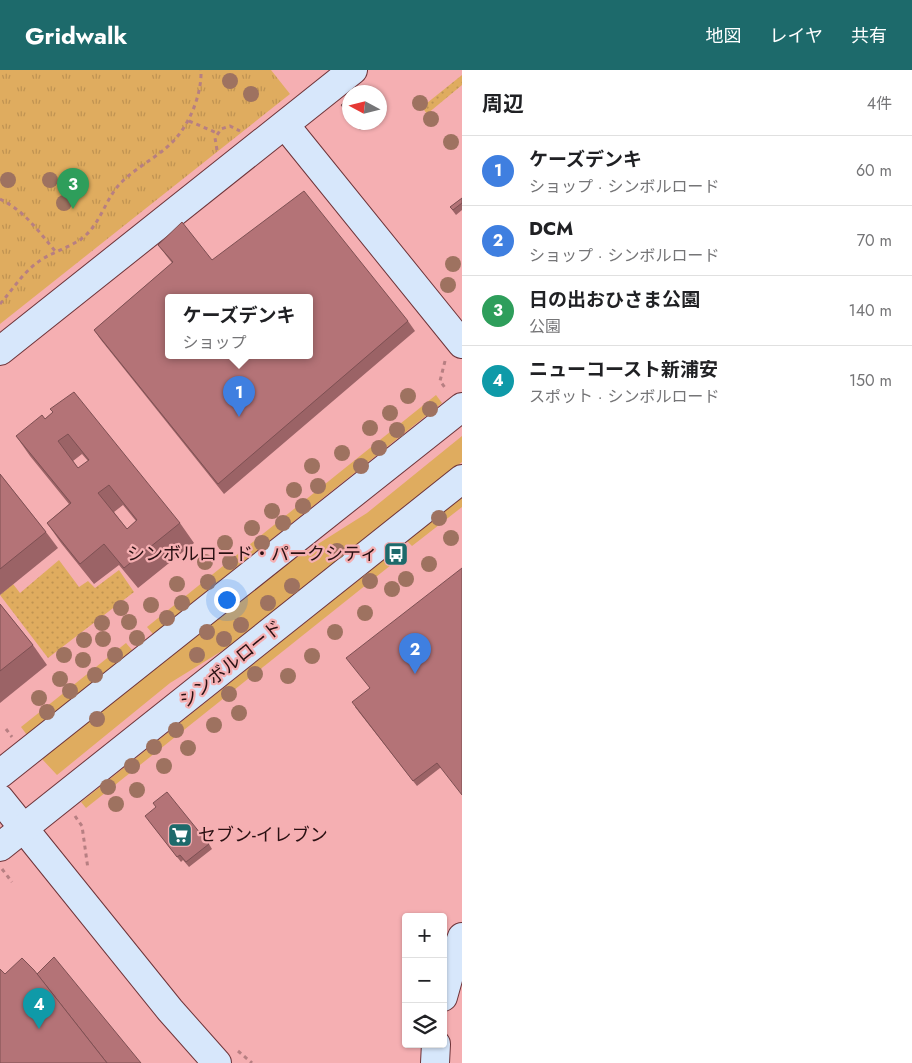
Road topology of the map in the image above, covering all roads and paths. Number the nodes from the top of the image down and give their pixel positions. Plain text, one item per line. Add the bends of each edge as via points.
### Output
1 (201, 70) edge
2 (353, 70) edge
3 (189, 120) junction
4 (285, 125) junction
5 (217, 133) junction
6 (243, 134) dead end
7 (220, 154) dead end
8 (0, 199) edge
9 (56, 252) junction
10 (0, 304) edge
11 (462, 344) edge
12 (0, 351) edge
13 (462, 407) edge
14 (462, 479) edge
15 (6, 730) dead end
16 (25, 754) junction
17 (0, 774) edge
18 (0, 799) edge
19 (61, 799) junction
20 (24, 828) junction
21 (0, 847) edge
22 (0, 866) edge
23 (93, 876) dead end
24 (12, 882) dead end
25 (462, 937) edge
26 (447, 983) edge
27 (436, 1048) edge
28 (225, 1055) edge
29 (252, 1063) edge
30 (434, 1063) edge

1 - 3 path via 196,104
2 - 4 street
3 - 5 path
3 - 9 path via 168,146 118,186 87,234
4 - 11 street
4 - 12 street
5 - 6 path via 230,126
5 - 7 path via 215,143
8 - 9 path via 27,218
9 - 10 path via 24,273
13 - 16 street
14 - 19 street, シンボルロード
15 - 16 path
16 - 17 street
18 - 20 street
19 - 20 street, シンボルロード
19 - 23 path via 82,826 88,868
20 - 21 street, シンボルロード
20 - 28 street via 170,1010
22 - 24 path
25 - 26 street
27 - 30 street
28 - 29 path

